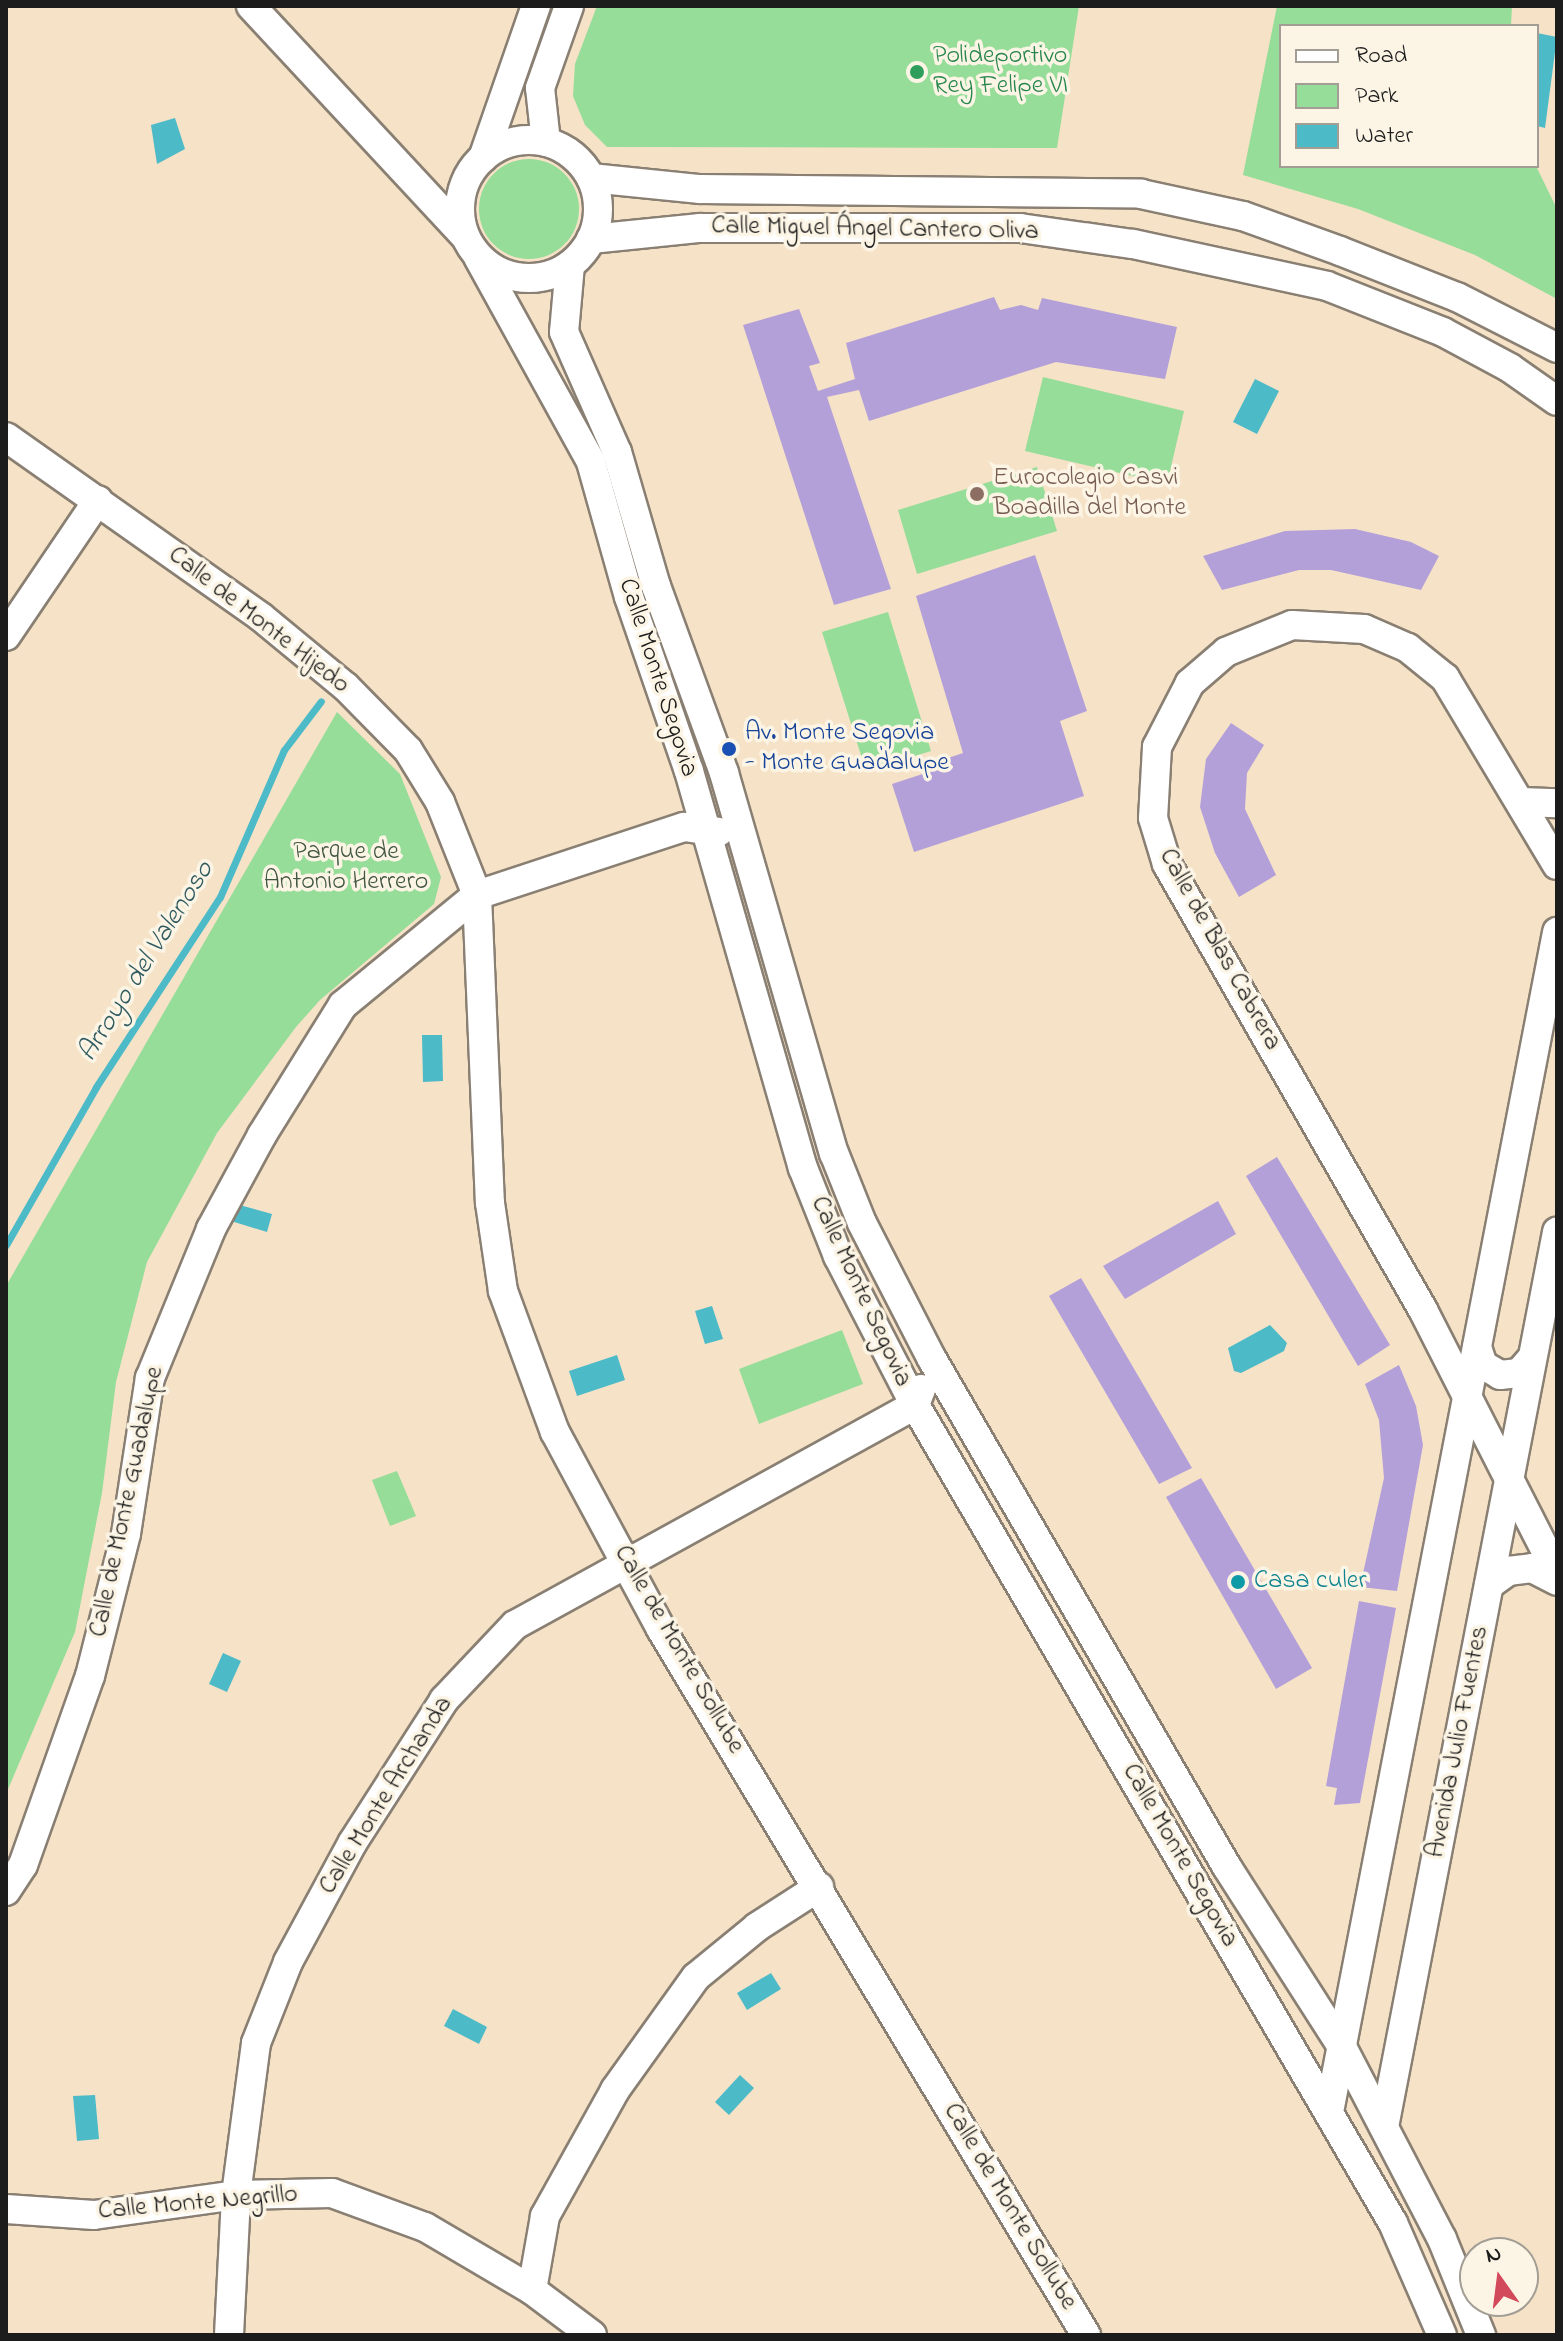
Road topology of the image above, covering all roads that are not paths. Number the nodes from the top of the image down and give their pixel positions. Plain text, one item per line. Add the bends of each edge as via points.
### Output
1 (251, 6) edge
2 (536, 6) edge
3 (569, 6) edge
4 (546, 142) junction
5 (399, 166) junction
6 (475, 168) junction
7 (591, 178) junction
8 (591, 239) junction
9 (471, 246) junction
10 (570, 265) junction
11 (1557, 348) edge
12 (1557, 401) edge
13 (6, 437) edge
14 (98, 500) junction
15 (6, 636) edge
16 (724, 773) junction
17 (1521, 802) junction
18 (1557, 803) edge
19 (696, 822) junction
20 (743, 843) junction
21 (1557, 865) edge
22 (477, 895) junction
23 (1557, 932) edge
24 (1553, 972) edge
25 (1557, 1232) edge
26 (1477, 1347) junction
27 (1532, 1358) junction
28 (932, 1359) junction
29 (1468, 1393) junction
30 (915, 1405) junction
31 (966, 1418) junction
32 (1510, 1481) junction
33 (625, 1562) junction
34 (1557, 1573) edge
35 (1557, 1581) edge
36 (1489, 1585) junction
37 (819, 1887) junction
38 (6, 1891) edge
39 (1342, 2047) junction
40 (1334, 2120) junction
41 (1384, 2127) junction
42 (236, 2195) junction
43 (6, 2209) edge
44 (532, 2290) junction
45 (229, 2335) edge
46 (592, 2335) edge
47 (1086, 2335) edge
48 (1442, 2335) edge
49 (1481, 2335) edge

1 - 5 street
2 - 6 street
3 - 4 street via 540,88
4 - 6 street via 512,142
4 - 7 street via 572,155
5 - 6 street via 438,180
5 - 9 street
6 - 9 street via 461,196
7 - 8 street via 598,209
7 - 11 street, Calle Miguel Ángel Cantero Oliva via 700,189 1141,194 1243,216 1340,251 1457,297
8 - 10 street
8 - 12 street, Calle Miguel Ángel Cantero Oliva via 700,228 1020,228 1133,244 1327,286 1443,332
9 - 10 street via 522,278 555,274
9 - 19 street, Calle Monte Segovia via 591,462
10 - 16 street, Calle Monte Segovia via 564,332 617,452 656,586
13 - 14 street, Calle de Monte Hijedo
14 - 15 street
14 - 22 street, Calle de Monte Hijedo via 261,617 346,687 408,750 440,802
16 - 19 street
16 - 20 street, Calle Monte Segovia
17 - 18 street
17 - 21 street, Calle de Blas Cabrera
17 - 29 street, Calle de Blas Cabrera via 1445,678 1397,642 1340,624 1269,631 1226,652 1176,703 1152,770 1153,818 1167,864
19 - 20 street
19 - 22 street, Calle de Monte Guadalupe
19 - 30 street, Calle Monte Segovia via 803,1168 838,1256
20 - 28 street, Calle Monte Segovia via 834,1153 874,1249
22 - 33 street, Calle de Monte Sollube via 490,1203 503,1291 555,1432
22 - 38 street, Calle de Monte Guadalupe via 343,1005 211,1229 150,1378 126,1534 90,1676 23,1865
23 - 24 street
24 - 26 street
25 - 27 street, Avenida Julio Fuentes
26 - 27 street via 1483,1365 1500,1375 1519,1373
26 - 29 street
27 - 32 street, Avenida Julio Fuentes
28 - 30 street
28 - 31 street, Calle Monte Segovia
29 - 32 street, Calle de Blas Cabrera
29 - 39 street
30 - 31 street
30 - 33 street, Calle Monte Archanda
30 - 40 street, Calle Monte Segovia
31 - 39 street, Calle Monte Segovia via 1227,1867
32 - 34 street, Calle de Blas Cabrera
32 - 36 street, Avenida Julio Fuentes
33 - 37 street, Calle de Monte Sollube
33 - 42 street, Calle Monte Archanda via 515,1625 444,1700 353,1842 288,1962 256,2043
35 - 36 street via 1532,1568 1508,1571
36 - 41 street, Avenida Julio Fuentes
37 - 44 street via 757,1927 696,1977 615,2090 545,2216
37 - 47 street, Calle de Monte Sollube
39 - 40 street
39 - 41 street, Calle Monte Segovia
40 - 41 street via 1356,2133
40 - 48 street, Calle Monte Segovia via 1393,2223
41 - 49 street, Calle Monte Segovia via 1442,2239
42 - 43 street, Calle Monte Negrillo via 94,2215
42 - 44 street, Calle Monte Negrillo via 332,2193 425,2227
42 - 45 street, Calle Monte Archanda
44 - 46 street, Calle Monte Negrillo

